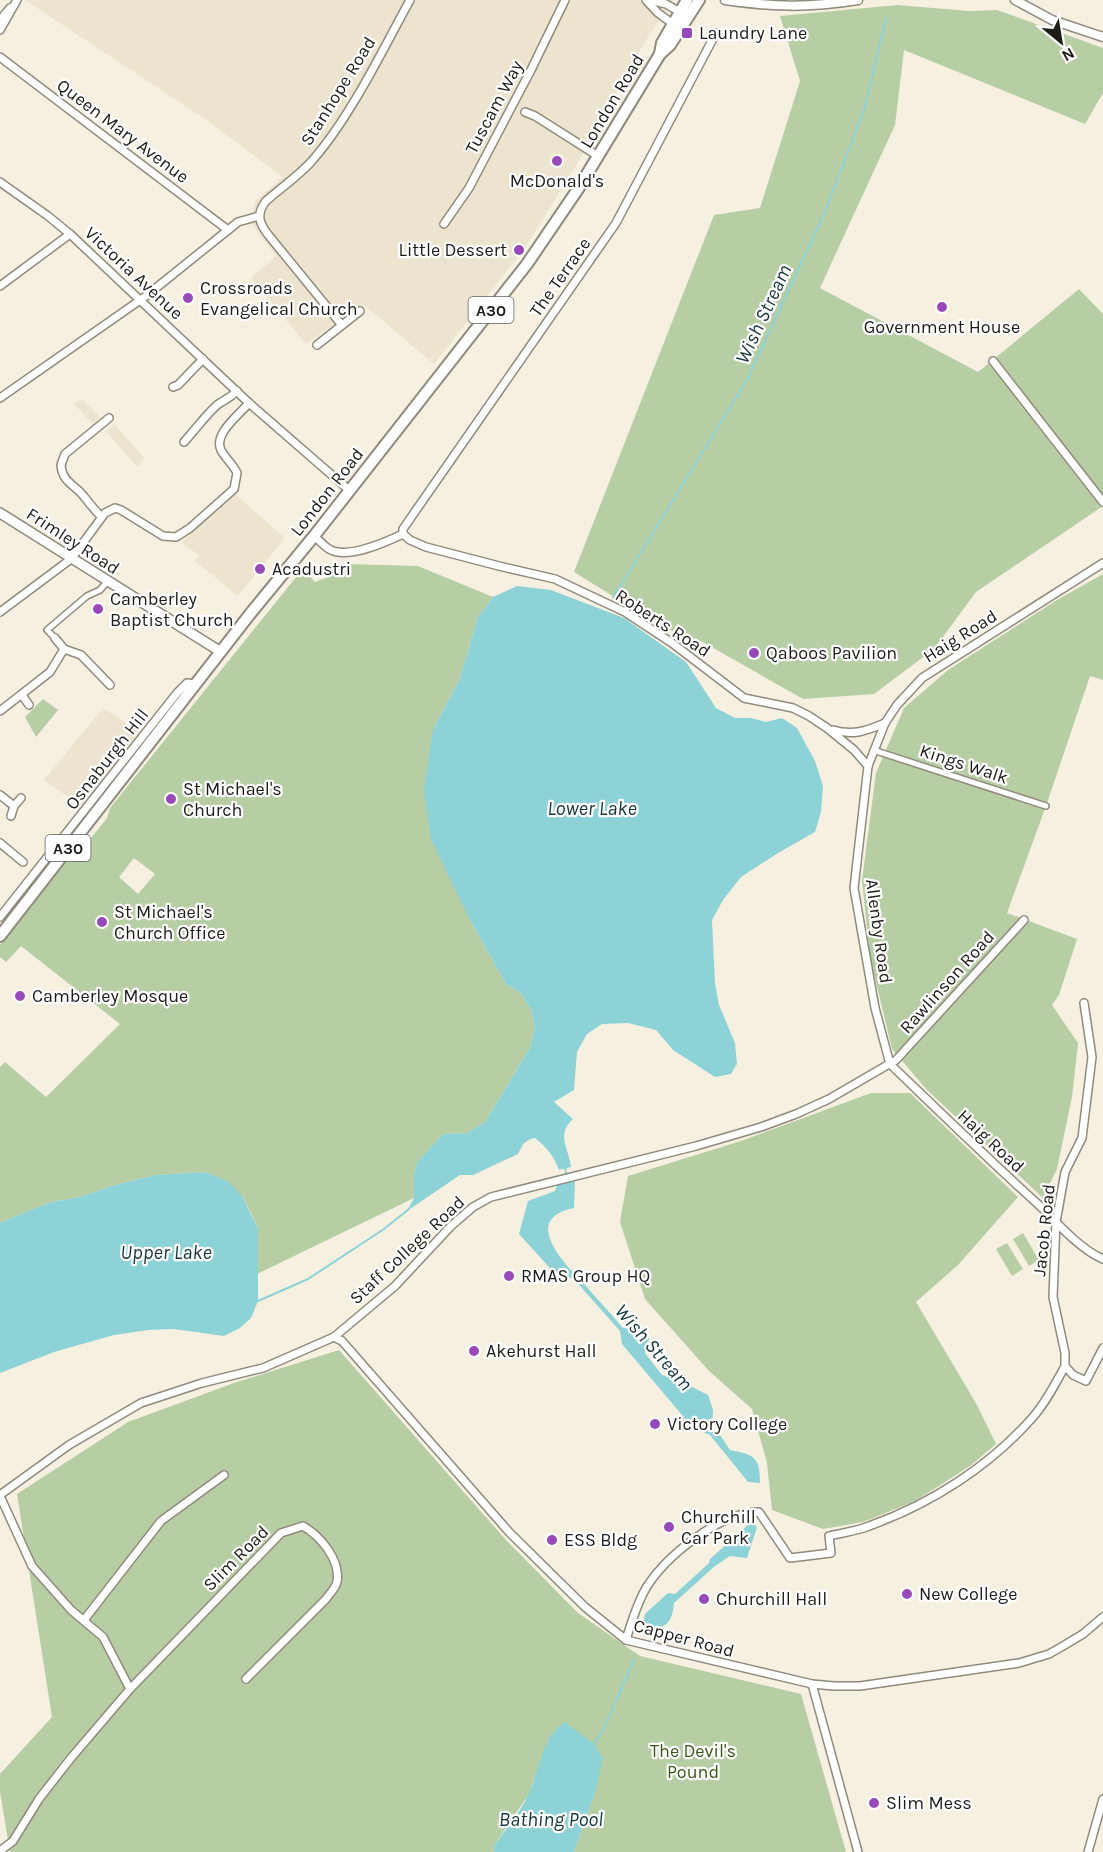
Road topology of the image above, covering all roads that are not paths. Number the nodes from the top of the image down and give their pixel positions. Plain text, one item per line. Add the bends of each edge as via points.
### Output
1 (17, 0) edge
2 (410, 0) edge
3 (565, 0) edge
4 (647, 0) edge
5 (724, 0) edge
6 (858, 0) edge
7 (1015, 0) edge
8 (1024, 0) edge
9 (696, 1) edge
10 (740, 1) edge
11 (1030, 8) junction
12 (684, 15) junction
13 (1, 26) edge
14 (677, 26) junction
15 (716, 33) dead end
16 (1103, 38) edge
17 (0, 57) edge
18 (525, 112) dead end
19 (598, 156) junction
20 (0, 182) edge
21 (259, 216) junction
22 (444, 224) dead end
23 (228, 230) junction
24 (70, 234) junction
25 (0, 286) edge
26 (141, 299) junction
27 (360, 310) dead end
28 (341, 324) junction
29 (318, 345) dead end
30 (203, 359) junction
31 (993, 361) dead end
32 (173, 387) dead end
33 (237, 391) junction
34 (0, 398) edge
35 (249, 403) junction
36 (108, 418) dead end
37 (184, 441) dead end
38 (349, 490) junction
39 (1103, 502) edge
40 (0, 513) edge
41 (101, 516) junction
42 (403, 534) junction
43 (315, 536) junction
44 (70, 559) junction
45 (1103, 563) edge
46 (107, 582) junction
47 (0, 612) edge
48 (55, 638) joint
49 (64, 649) junction
50 (221, 652) junction
51 (197, 684) junction
52 (110, 685) dead end
53 (22, 695) junction
54 (29, 705) dead end
55 (0, 711) edge
56 (885, 723) junction
57 (827, 728) junction
58 (873, 750) junction
59 (868, 766) junction
60 (0, 795) edge
61 (21, 798) dead end
62 (14, 806) junction
63 (1046, 806) dead end
64 (11, 816) dead end
65 (0, 843) edge
66 (23, 862) dead end
67 (0, 917) edge
68 (1024, 920) dead end
69 (0, 936) edge
70 (1084, 1003) dead end
71 (890, 1064) junction
72 (1056, 1222) junction
73 (1103, 1259) edge
74 (334, 1337) junction
75 (1103, 1348) edge
76 (1065, 1366) junction
77 (224, 1475) dead end
78 (0, 1496) edge
79 (1103, 1617) edge
80 (84, 1620) junction
81 (626, 1640) junction
82 (246, 1679) dead end
83 (812, 1684) junction
84 (130, 1689) junction
85 (1103, 1799) edge
86 (0, 1851) edge
87 (858, 1852) edge
88 (1088, 1852) edge

1 - 13 street
2 - 21 street, Stanhope Road via 330,137 311,163 266,201
3 - 22 street, Tuscam Way via 468,188
4 - 12 street via 666,4
4 - 14 street
5 - 10 street
6 - 10 street via 788,7
7 - 11 street
8 - 11 street
9 - 12 main road, London Road / A30
11 - 16 street
12 - 14 main road, London Road / A30
14 - 19 main road, London Road / A30 via 662,43 660,54
15 - 42 street, The Terrace via 616,223
17 - 23 street, Queen Mary Avenue
18 - 19 street
19 - 38 main road, London Road / A30 via 539,247
20 - 24 street, Victoria Avenue
21 - 23 street via 245,219
21 - 28 street via 260,224
23 - 26 street
24 - 25 street
24 - 26 street, Victoria Avenue
26 - 30 street, Victoria Avenue
26 - 34 street
27 - 28 street
28 - 29 street
30 - 32 street
30 - 33 street, Victoria Avenue
31 - 39 street
33 - 35 street, Victoria Avenue
33 - 37 street
35 - 38 street, Victoria Avenue
35 - 41 street via 220,439 220,447 237,473 234,489 182,535 163,536 115,508
36 - 41 street via 65,454 61,465 67,481
38 - 43 main road, London Road / A30
40 - 44 main road, Frimley Road
41 - 44 street
42 - 43 street via 355,552 341,553 329,549
42 - 57 street, Roberts Road via 426,547 555,579 625,612 744,698 793,708
43 - 50 main road, London Road / A30
44 - 46 main road, Frimley Road
44 - 47 street
45 - 56 street, Haig Road via 922,678
46 - 48 street via 47,630
46 - 50 main road, Frimley Road
48 - 49 street
49 - 52 street via 81,655
49 - 53 street via 50,672
50 - 51 main road, London Road / A30
51 - 67 street, Osnaburgh Hill via 187,683 177,693
51 - 69 main road, London Road / A30
53 - 54 street
53 - 55 street
56 - 57 street via 845,734
56 - 58 street, Haig Road
57 - 59 street
58 - 59 street, Haig Road
58 - 63 street, Kings Walk
59 - 71 street, Allenby Road via 854,888 875,1008
60 - 62 street
61 - 62 street
62 - 64 street
65 - 66 street
68 - 71 street, Rawlinson Road
70 - 72 street, Jacob Road via 1092,1057 1084,1126 1065,1172
71 - 72 street, Haig Road
71 - 74 street, Staff College Road via 796,1114 696,1146 491,1197 451,1226 395,1286
72 - 73 street, Haig Road
72 - 76 street, Jacob Road via 1053,1297
74 - 78 street, Staff College Road via 263,1368 141,1403 69,1445
74 - 81 street, Capper Road via 342,1341 509,1532 585,1607
75 - 76 street via 1086,1382
76 - 81 street via 1034,1416 973,1471 900,1514 829,1536 831,1553 790,1558 759,1512 724,1521 703,1534 653,1579 642,1596
77 - 80 street via 161,1521
78 - 80 street via 32,1566
79 - 83 street, Capper Road via 1049,1654 1020,1663 860,1686
80 - 84 street via 103,1637
81 - 83 street, Capper Road
82 - 84 street, Slim Road via 337,1584 337,1570 326,1547 303,1526 281,1533
83 - 87 street
84 - 86 street, Slim Road via 39,1799 13,1842
85 - 88 street

